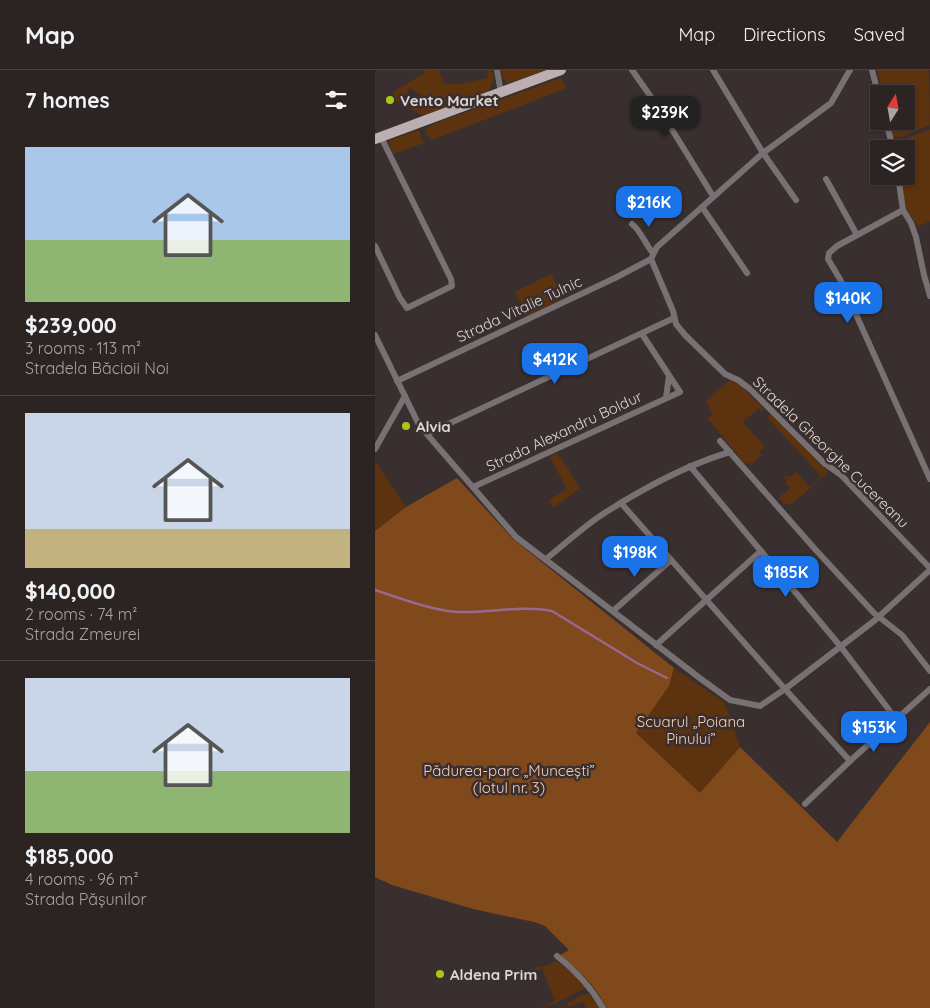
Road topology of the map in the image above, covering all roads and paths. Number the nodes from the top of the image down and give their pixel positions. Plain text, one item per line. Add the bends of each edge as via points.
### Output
1 (497, 70) edge
2 (561, 70) edge
3 (632, 70) edge
4 (713, 70) edge
5 (850, 70) edge
6 (871, 70) edge
7 (875, 85) edge
8 (501, 93) junction
9 (378, 138) edge
10 (763, 153) junction
11 (826, 180) dead end
12 (899, 185) edge
13 (713, 196) junction
14 (796, 200) dead end
15 (702, 207) junction
16 (903, 210) junction
17 (632, 224) dead end
18 (857, 235) junction
19 (375, 246) edge
20 (652, 256) junction
21 (747, 273) dead end
22 (930, 296) edge
23 (674, 318) junction
24 (642, 334) junction
25 (375, 335) edge
26 (669, 376) junction
27 (397, 381) junction
28 (405, 396) junction
29 (667, 398) junction
30 (427, 434) junction
31 (720, 441) dead end
32 (375, 449) edge
33 (730, 452) junction
34 (690, 466) junction
35 (930, 479) edge
36 (473, 487) junction
37 (621, 503) junction
38 (761, 551) junction
39 (546, 559) junction
40 (671, 560) junction
41 (930, 569) edge
42 (706, 600) junction
43 (613, 611) junction
44 (879, 617) junction
45 (656, 645) junction
46 (841, 647) junction
47 (930, 671) edge
48 (785, 689) junction
49 (930, 689) edge
50 (896, 719) junction
51 (850, 760) junction
52 (805, 804) dead end
53 (557, 956) dead end
54 (603, 1008) edge

1 - 8 street
2 - 8 main road
3 - 13 street
4 - 10 street
5 - 10 street, Strada Vitalie Tulnic via 831,103
6 - 7 street
8 - 9 main road
9 - 19 street via 452,286 407,308
10 - 13 street, Strada Vitalie Tulnic
10 - 14 street
11 - 18 street
12 - 16 street
13 - 15 street, Strada Vitalie Tulnic
15 - 20 street, Strada Vitalie Tulnic
15 - 21 street
16 - 18 street
16 - 22 street via 916,237
17 - 20 street, Stradela Gheorghe Cucereanu
18 - 35 street via 832,249 828,259 841,281
20 - 23 street, Stradela Gheorghe Cucereanu
20 - 27 street, Strada Vitalie Tulnic via 615,278
23 - 24 street
23 - 41 street, Stradela Gheorghe Cucereanu via 709,360 750,389 824,463 848,482
24 - 26 street, Strada Alexandru Boldur
24 - 30 street
25 - 27 street
26 - 29 street, Strada Alexandru Boldur
26 - 29 street, Strada Alexandru Boldur via 680,392
27 - 28 street
28 - 30 street
28 - 32 street
29 - 36 street, Strada Alexandru Boldur
30 - 36 street
31 - 33 street
33 - 34 street
33 - 44 street
34 - 37 street
34 - 38 street
36 - 39 street via 516,537
37 - 39 street
37 - 40 street
38 - 42 street
38 - 46 street
39 - 43 street
40 - 42 street
40 - 43 street
41 - 44 street
42 - 45 street
42 - 48 street
43 - 45 street
44 - 46 street
44 - 47 street via 902,635
45 - 48 street via 730,700 760,706
46 - 48 street
46 - 50 street
48 - 51 street
49 - 50 street
50 - 51 street
51 - 52 street
53 - 54 street via 581,976

